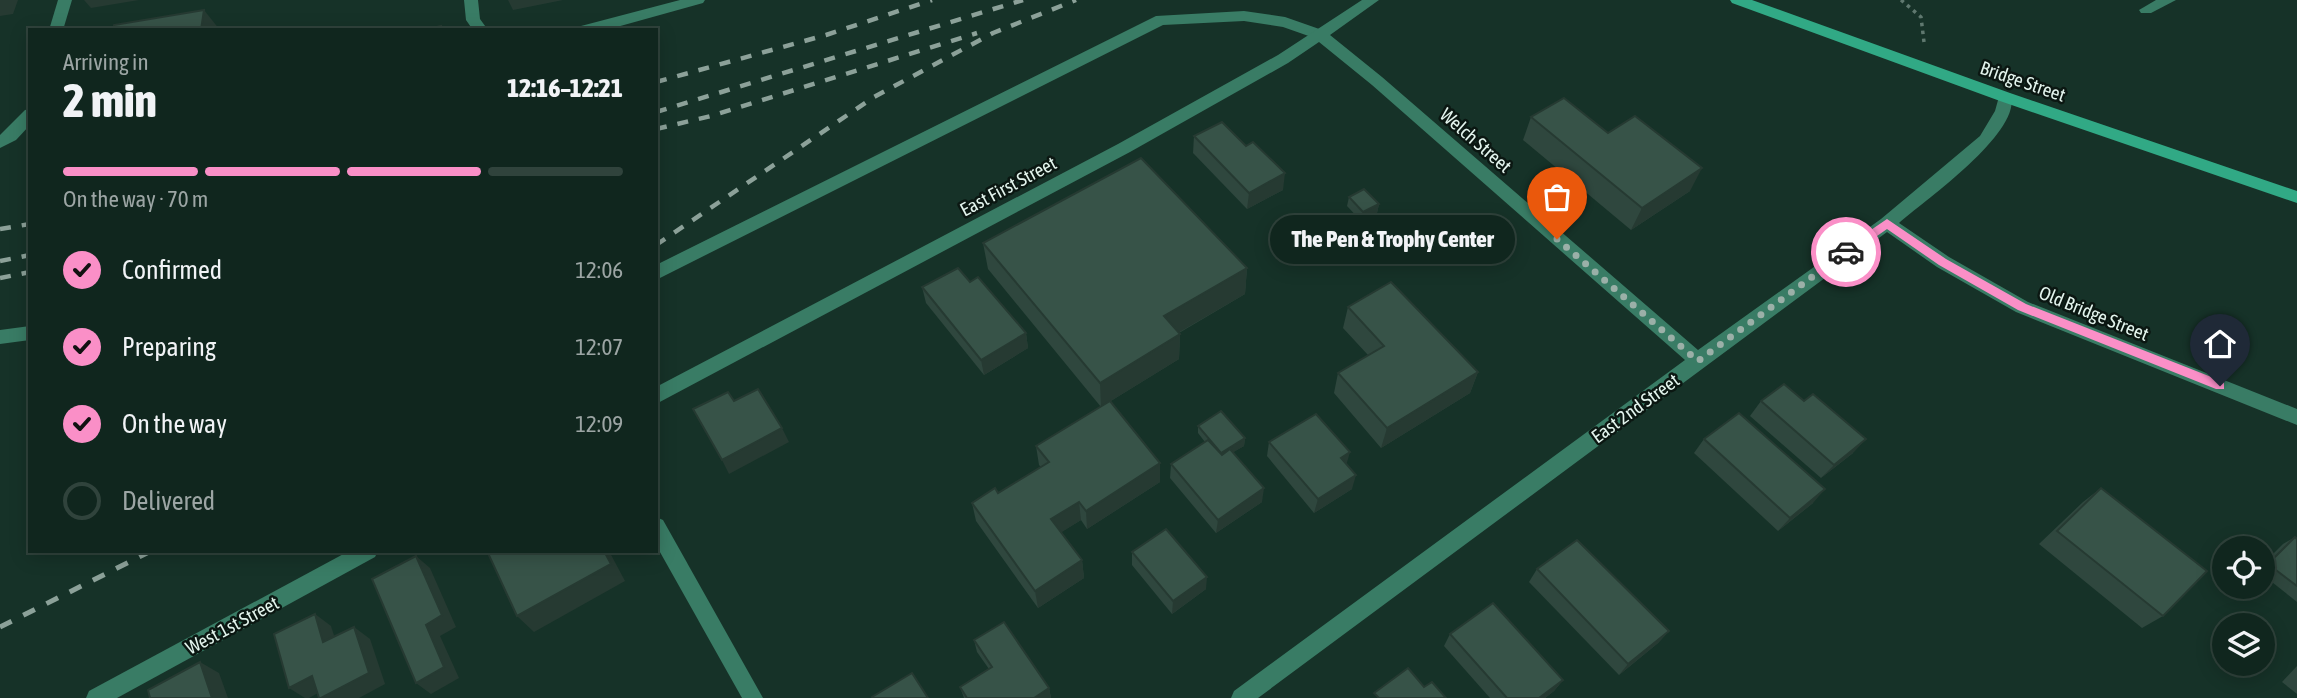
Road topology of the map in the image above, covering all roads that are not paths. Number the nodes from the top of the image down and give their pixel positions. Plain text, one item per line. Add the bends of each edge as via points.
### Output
1 (65, 0) edge
2 (471, 0) edge
3 (698, 0) edge
4 (1372, 0) edge
5 (1737, 0) edge
6 (2169, 0) edge
7 (2146, 10) dead end
8 (57, 28) edge
9 (479, 28) edge
10 (593, 28) edge
11 (1320, 35) junction
12 (2006, 97) junction
13 (28, 116) edge
14 (0, 142) edge
15 (2297, 197) edge
16 (1887, 223) junction
17 (658, 272) edge
18 (28, 333) edge
19 (0, 337) edge
20 (1698, 361) junction
21 (658, 395) edge
22 (2297, 417) edge
23 (658, 530) edge
24 (364, 553) edge
25 (96, 698) edge
26 (753, 698) edge
27 (1241, 698) edge

1 - 8 street
2 - 9 street via 473,20
3 - 10 street
4 - 11 street, East First Street
5 - 12 main road, Bridge Street
6 - 7 street
11 - 17 street, Welch Street via 1285,22 1244,16 1161,20
11 - 20 street, Welch Street
11 - 21 street, East First Street via 1124,148
12 - 15 main road, Bridge Street
12 - 16 street, East 2nd Street via 1986,140
13 - 14 street
16 - 20 street, East 2nd Street
16 - 22 street, Old Bridge Street via 1942,262 2022,307
18 - 19 street
20 - 27 street, East 2nd Street
23 - 26 street
24 - 25 street, West 1st Street

